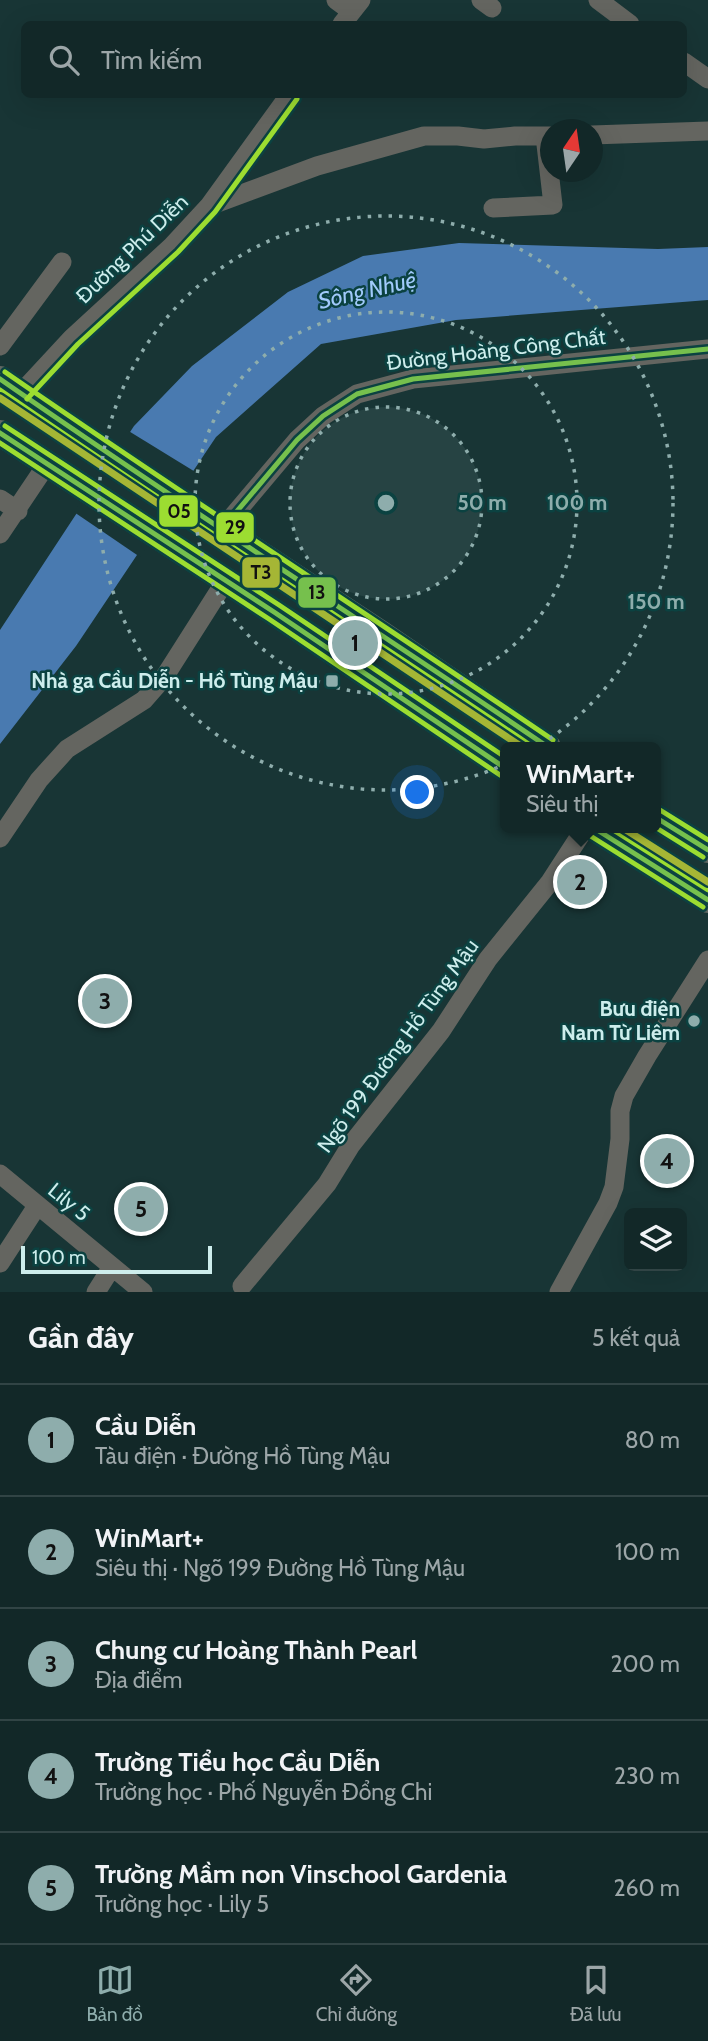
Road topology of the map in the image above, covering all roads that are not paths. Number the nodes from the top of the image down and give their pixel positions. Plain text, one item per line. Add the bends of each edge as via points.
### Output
1 (598, 0) edge
2 (626, 21) edge
3 (687, 64) edge
4 (708, 79) edge
5 (287, 98) edge
6 (708, 131) edge
7 (603, 135) edge
8 (540, 136) edge
9 (551, 182) edge
10 (209, 206) junction
11 (493, 208) dead end
12 (62, 262) dead end
13 (0, 346) edge
14 (708, 349) edge
15 (10, 386) edge
16 (0, 433) edge
17 (47, 464) junction
18 (0, 499) edge
19 (18, 511) junction
20 (222, 529) junction
21 (0, 534) edge
22 (226, 580) junction
23 (541, 742) edge
24 (500, 765) edge
25 (661, 821) edge
26 (582, 833) edge
27 (602, 833) edge
28 (0, 838) edge
29 (708, 850) edge
30 (708, 900) edge
31 (708, 960) edge
32 (0, 1174) edge
33 (37, 1206) junction
34 (0, 1263) edge
35 (111, 1266) junction
36 (242, 1286) dead end
37 (96, 1292) edge
38 (143, 1292) edge
39 (559, 1292) edge

1 - 2 street
3 - 4 street
5 - 10 street, Đường Phú Diễn
6 - 7 street
8 - 10 street via 424,136 317,166
9 - 11 street via 553,205
10 - 15 street, Đường Phú Diễn via 72,338
12 - 13 street
14 - 20 street, Đường Hoàng Công Chất via 413,379 357,394 297,440
15 - 20 highway
16 - 17 highway
17 - 19 street
17 - 22 highway
18 - 19 street
19 - 21 street
20 - 23 highway
22 - 24 highway
22 - 28 street via 165,676 144,700 66,749
25 - 29 highway
26 - 36 street, Ngõ 199 Đường Hồ Tùng Mậu via 327,1184
27 - 30 highway
31 - 39 street via 624,1097 614,1187
32 - 33 street, Lily 5
33 - 34 street
33 - 35 street, Lily 5
35 - 37 street
35 - 38 street, Lily 5

